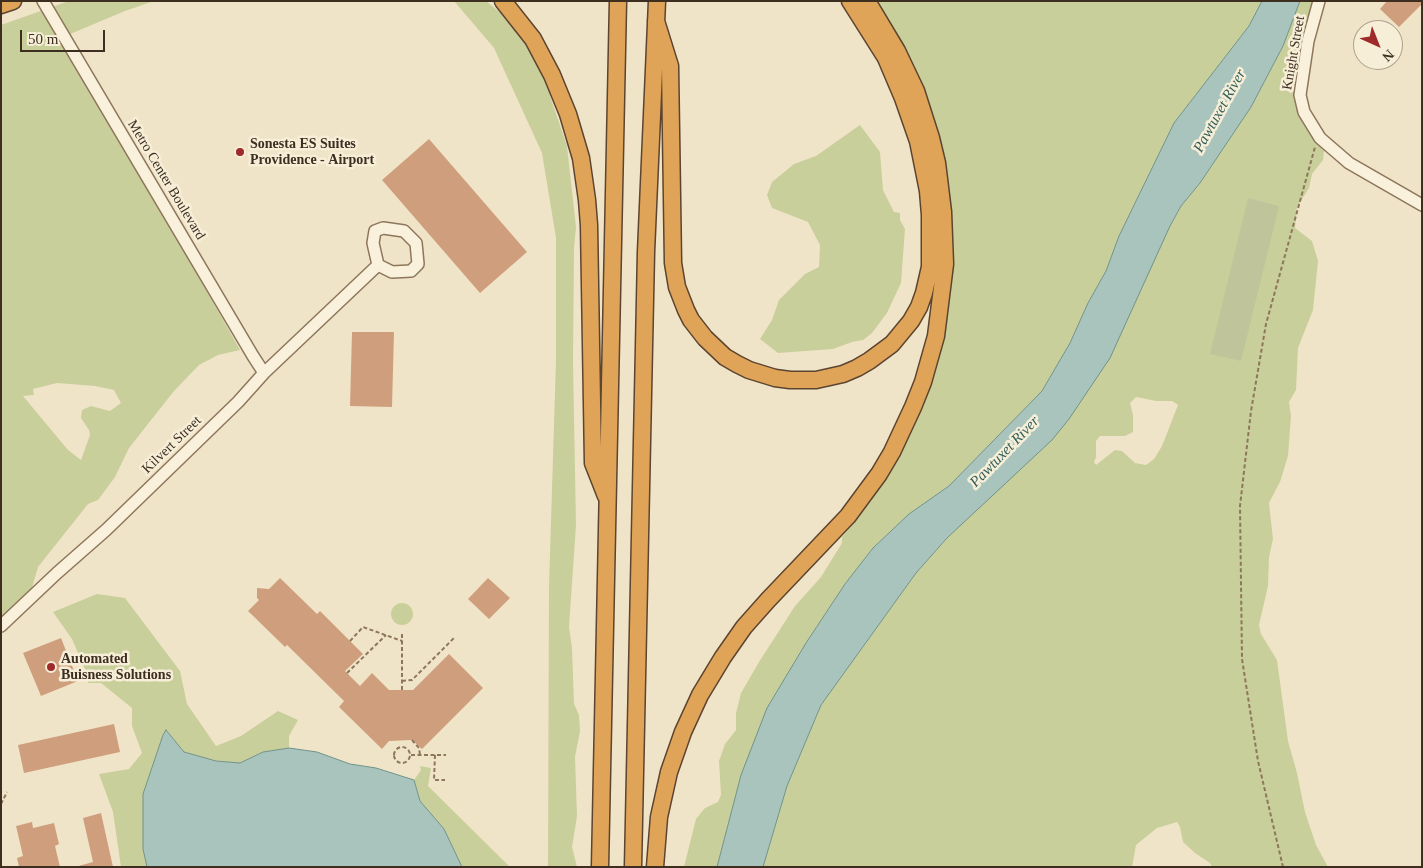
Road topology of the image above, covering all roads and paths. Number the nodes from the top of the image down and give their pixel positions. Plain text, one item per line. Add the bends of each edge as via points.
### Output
1 (13, 1) edge
2 (43, 1) edge
3 (503, 1) edge
4 (618, 1) edge
5 (656, 1) edge
6 (850, 1) edge
7 (867, 1) edge
8 (1319, 1) edge
9 (1, 5) edge
10 (656, 21) junction
11 (1312, 151) dead end
12 (1422, 205) edge
13 (378, 264) junction
14 (264, 373) junction
15 (609, 503) junction
16 (1, 626) edge
17 (402, 633) dead end
18 (386, 635) junction
19 (454, 638) dead end
20 (350, 641) dead end
21 (402, 641) junction
22 (347, 673) dead end
23 (402, 682) junction
24 (402, 690) dead end
25 (412, 740) dead end
26 (402, 741) dead end
27 (403, 746) junction
28 (411, 755) junction
29 (420, 755) junction
30 (435, 755) junction
31 (446, 755) dead end
32 (445, 780) dead end
33 (7, 792) dead end
34 (1, 804) edge
35 (600, 867) edge
36 (633, 867) edge
37 (655, 867) edge
38 (1283, 867) edge

1 - 9 highway
2 - 14 street, Metro Center Boulevard
3 - 15 highway via 533,39 552,75 581,158 589,225 592,463
4 - 15 highway
5 - 10 highway
6 - 10 highway via 886,58 916,134 928,190 930,267 918,307 892,344 857,368 816,380 775,378 737,364 705,338 686,310 677,287 673,263 670,66
7 - 37 highway via 916,91 937,163 945,264 936,336 913,407 879,474 839,526 744,627 700,695 669,772 659,817
8 - 12 street, Knight Street via 1308,41 1300,94 1304,112 1320,138 1350,163
10 - 36 highway via 646,252
11 - 38 path via 1266,324 1251,411 1240,506 1242,659 1258,761
13 - 13 street via 392,272 411,272 418,264 416,243 404,231 383,228 374,231
13 - 14 street, Kilvert Street
14 - 16 street, Kilvert Street via 112,524
15 - 35 highway
17 - 21 path
18 - 20 path via 363,627
18 - 21 path
18 - 22 path
19 - 23 path via 412,680
21 - 23 path
23 - 24 path
25 - 29 path
26 - 27 path
27 - 28 path
27 - 28 path via 396,749 395,759 405,763
28 - 29 path
29 - 30 path
30 - 31 path
30 - 32 path via 434,780
33 - 34 path

